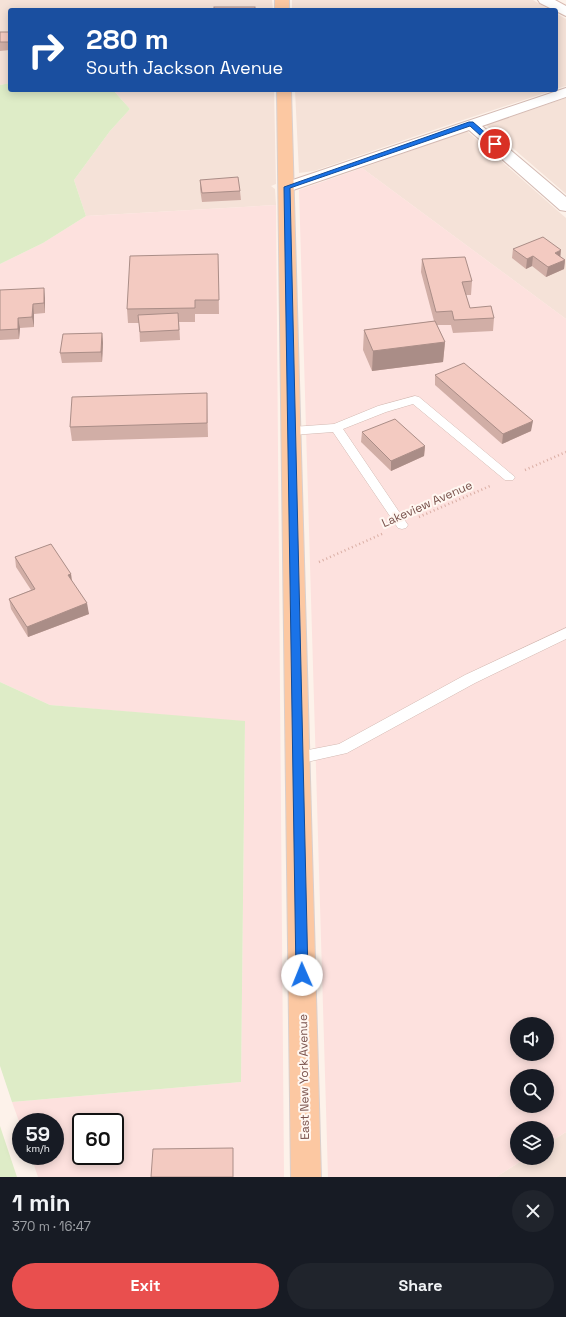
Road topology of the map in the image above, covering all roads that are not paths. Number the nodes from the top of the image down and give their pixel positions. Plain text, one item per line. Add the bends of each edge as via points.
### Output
1 (545, 0) edge
2 (566, 12) edge
3 (284, 92) edge
4 (566, 92) edge
5 (471, 124) junction
6 (287, 187) junction
7 (566, 206) edge
8 (336, 428) junction
9 (292, 431) junction
10 (509, 477) road end
11 (402, 525) road end
12 (566, 633) edge
13 (298, 758) junction
14 (306, 1177) edge

1 - 2 street
3 - 6 main road, East New York Avenue
4 - 5 street
5 - 6 street
5 - 7 street
6 - 9 main road, East New York Avenue
8 - 9 lane
8 - 10 lane via 382,409 415,400
8 - 11 lane
9 - 13 main road, East New York Avenue
12 - 13 lane via 470,679 342,750
13 - 14 main road, East New York Avenue

